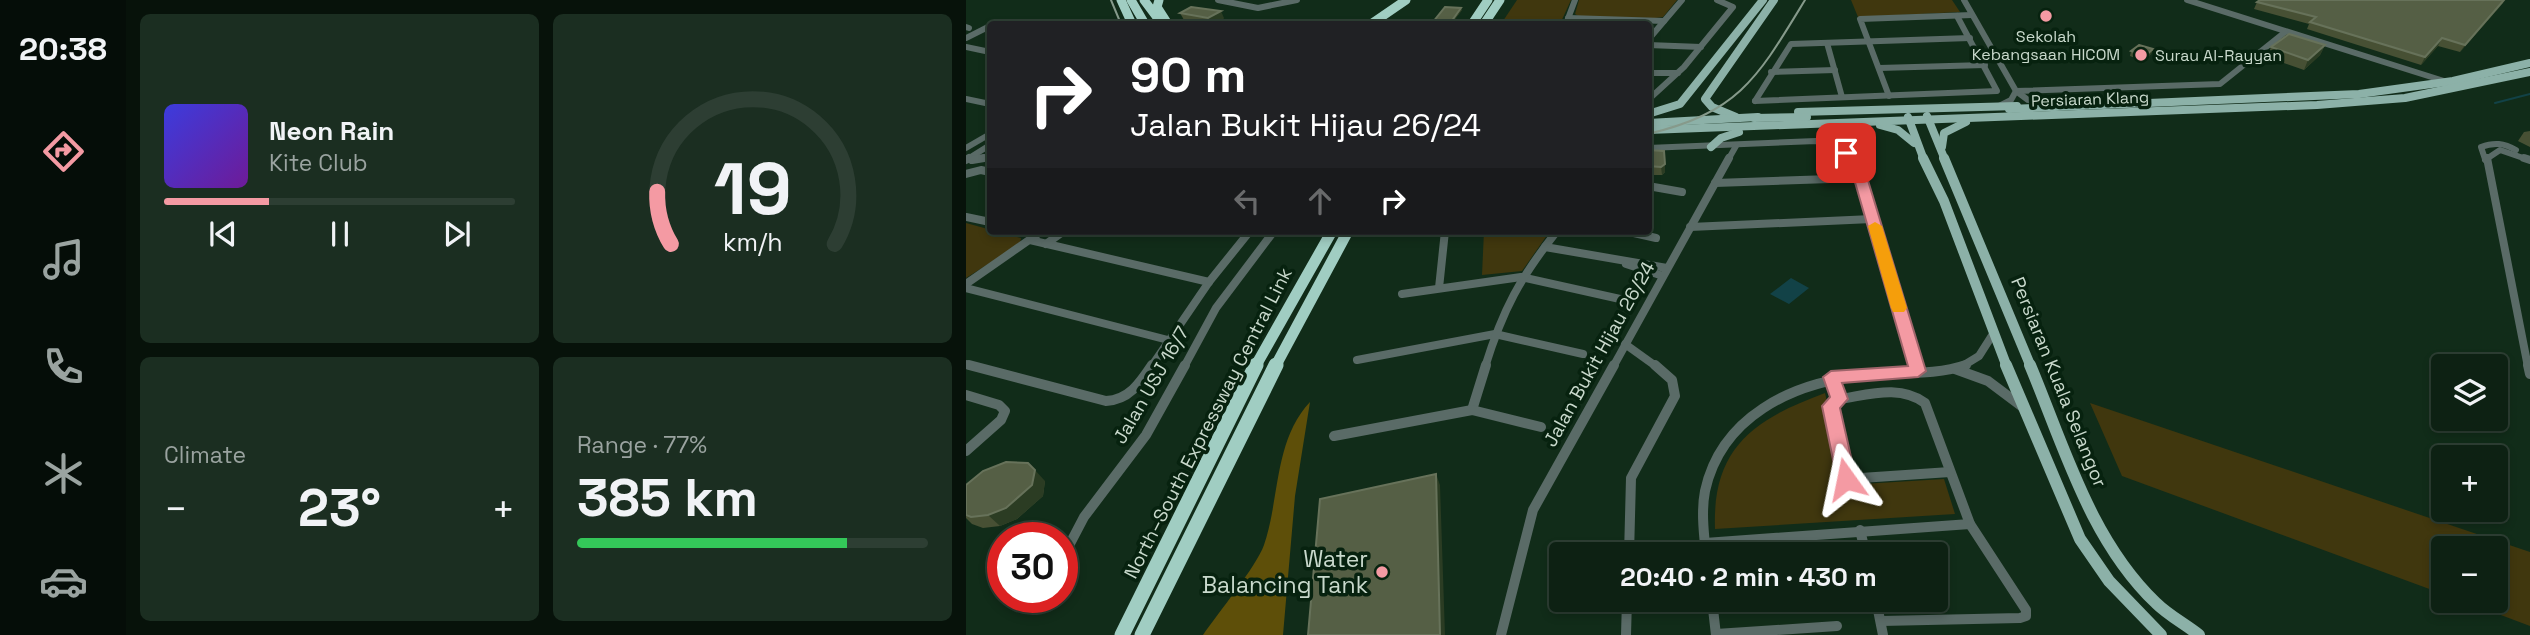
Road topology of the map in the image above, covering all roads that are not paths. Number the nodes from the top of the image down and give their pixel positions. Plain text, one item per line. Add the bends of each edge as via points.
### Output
1 (1121, 0) edge
2 (1131, 0) edge
3 (1144, 0) edge
4 (1158, 0) edge
5 (1218, 0) edge
6 (1297, 0) edge
7 (1393, 0) edge
8 (1406, 0) edge
9 (1488, 0) edge
10 (1500, 0) edge
11 (1575, 0) edge
12 (1682, 0) edge
13 (1717, 0) edge
14 (1763, 0) edge
15 (1774, 0) edge
16 (1964, 0) edge
17 (2187, 0) edge
18 (2221, 0) edge
19 (2210, 7) junction
20 (1972, 15) junction
21 (1957, 16) junction
22 (1664, 20) junction
23 (1131, 21) edge
24 (1143, 21) edge
25 (1160, 21) edge
26 (1167, 21) edge
27 (1362, 21) edge
28 (1375, 21) edge
29 (1474, 21) edge
30 (1486, 21) edge
31 (1567, 21) edge
32 (987, 28) edge
33 (2285, 32) junction
34 (1652, 37) edge
35 (966, 38) edge
36 (1970, 38) junction
37 (1869, 42) junction
38 (1652, 43) edge
39 (1827, 43) junction
40 (966, 47) edge
41 (1701, 47) junction
42 (987, 51) edge
43 (1993, 51) junction
44 (1978, 52) junction
45 (2530, 63) edge
46 (1985, 65) junction
47 (1879, 68) junction
48 (2400, 69) junction
49 (1835, 70) junction
50 (1771, 72) junction
51 (2530, 72) edge
52 (1652, 73) edge
53 (1678, 73) junction
54 (2453, 81) junction
55 (2410, 88) junction
56 (2016, 91) junction
57 (1652, 96) edge
58 (1889, 96) junction
59 (1842, 97) junction
60 (966, 99) edge
61 (987, 103) edge
62 (1999, 106) junction
63 (2037, 106) junction
64 (2048, 106) junction
65 (1652, 113) edge
66 (1928, 116) junction
67 (1908, 117) junction
68 (1979, 118) junction
69 (1743, 119) junction
70 (1754, 122) junction
71 (1850, 122) junction
72 (1652, 123) edge
73 (1652, 130) edge
74 (987, 136) edge
75 (1735, 146) junction
76 (1712, 147) junction
77 (1942, 147) junction
78 (966, 148) edge
79 (987, 148) edge
80 (1652, 148) edge
81 (1918, 148) junction
82 (977, 153) junction
83 (987, 156) edge
84 (987, 158) edge
85 (2485, 159) junction
86 (2528, 159) edge
87 (966, 161) edge
88 (981, 170) joint
89 (987, 171) edge
90 (966, 174) edge
91 (1860, 178) junction
92 (1715, 183) junction
93 (1652, 187) edge
94 (1682, 192) dead end
95 (966, 216) edge
96 (1872, 219) junction
97 (987, 221) edge
98 (1690, 227) junction
99 (1029, 235) edge
100 (1058, 235) edge
101 (1244, 235) edge
102 (1271, 235) edge
103 (1330, 235) edge
104 (1346, 235) edge
105 (1445, 235) edge
106 (1554, 235) edge
107 (1643, 235) edge
108 (1656, 238) dead end
109 (1046, 244) junction
110 (1545, 247) junction
111 (1622, 262) joint
112 (1665, 272) junction
113 (1521, 277) junction
114 (1209, 282) junction
115 (966, 286) edge
116 (1439, 288) junction
117 (1402, 294) dead end
118 (1620, 299) dead end
119 (1495, 334) junction
120 (1993, 334) junction
121 (1168, 340) junction
122 (1625, 344) junction
123 (1583, 354) dead end
124 (1357, 360) dead end
125 (966, 364) edge
126 (1954, 369) junction
127 (1918, 371) junction
128 (2530, 374) edge
129 (1831, 377) junction
130 (966, 395) edge
131 (1839, 399) junction
132 (2025, 409) junction
133 (1472, 410) junction
134 (1541, 427) dead end
135 (1334, 436) dead end
136 (966, 451) edge
137 (1950, 472) junction
138 (1970, 524) junction
139 (1078, 528) edge
140 (1860, 530) junction
141 (1629, 542) edge
142 (1705, 542) edge
143 (1763, 542) edge
144 (1863, 542) edge
145 (1627, 612) edge
146 (1713, 612) edge
147 (1879, 612) edge
148 (1881, 621) junction
149 (1838, 626) dead end
150 (1716, 634) edge
151 (1122, 635) edge
152 (1142, 635) edge
153 (1501, 635) edge
154 (1626, 635) edge
155 (1883, 635) edge
156 (2161, 635) edge
157 (2199, 635) edge

1 - 23 highway
2 - 24 highway
3 - 25 highway
4 - 26 highway via 1157,7
5 - 6 street via 1258,8
7 - 27 highway
8 - 28 highway
9 - 29 highway
10 - 30 highway
11 - 31 street
12 - 22 street
13 - 41 street via 1733,7
14 - 65 main road via 1680,104
15 - 69 main road via 1705,99 1718,110
16 - 20 street
17 - 19 street
18 - 19 street
19 - 33 street
20 - 21 street
20 - 43 street
21 - 36 street
21 - 37 street via 1860,19
22 - 31 street
22 - 34 street
32 - 35 street
33 - 48 street
33 - 56 street via 2220,84
36 - 37 street
36 - 44 street
37 - 39 street
37 - 47 street
38 - 41 street
39 - 49 street
39 - 50 street via 1787,46
40 - 42 street
41 - 53 street
43 - 44 street
43 - 56 street
44 - 46 street
45 - 54 main road, Persiaran Klang
46 - 47 street
46 - 58 street via 1998,88 1994,92
47 - 58 street
48 - 54 street
48 - 55 street via 2413,80
49 - 50 street
49 - 59 street
50 - 59 street via 1755,101
51 - 68 main road, Persiaran Klang via 2440,92 2367,101
52 - 53 street
53 - 57 street
54 - 55 main road, Persiaran Klang
55 - 64 main road, Persiaran Klang via 2332,96
56 - 62 street
56 - 64 street
58 - 59 street
60 - 61 street
62 - 63 main road, Persiaran Klang
62 - 70 main road, Persiaran Klang via 1825,111
63 - 64 main road, Persiaran Klang
63 - 66 main road, Persiaran Klang
66 - 67 main road, Persiaran Klang
66 - 68 main road, Persiaran Klang
66 - 77 main road, Persiaran Kuala Selangor
67 - 70 main road
67 - 71 main road, Persiaran Klang
67 - 81 main road, Persiaran Kuala Selangor
68 - 77 main road via 1949,128
69 - 70 main road, Persiaran Klang
69 - 72 main road, Persiaran Klang
70 - 71 main road, Persiaran Klang
70 - 73 main road, Persiaran Klang
70 - 76 main road
71 - 81 main road via 1898,130
74 - 78 street
75 - 76 street
75 - 91 street via 1816,141 1846,153
75 - 92 street, Jalan Bukit Hijau 26/24
76 - 80 street
77 - 157 main road, Persiaran Kuala Selangor via 2097,525 2156,603
79 - 82 street
81 - 120 main road, Persiaran Kuala Selangor via 1944,201
82 - 83 street
82 - 87 street
84 - 87 street
85 - 86 street via 2500,150
85 - 86 street via 2481,147 2489,143 2504,144
85 - 128 street
88 - 89 street
88 - 90 street
91 - 92 street
91 - 96 street
92 - 98 street, Jalan Bukit Hijau 26/24
93 - 94 street
95 - 97 street
96 - 98 street
96 - 127 street
98 - 112 street, Jalan Bukit Hijau 26/24
99 - 109 street
99 - 115 street
100 - 109 street
101 - 114 street
102 - 139 street, Jalan USJ 16/7 via 1216,308 1146,435
103 - 151 highway, North–South Expressway Central Link via 1271,334
104 - 152 highway, North–South Expressway Central Link via 1241,431
105 - 116 street
106 - 110 street
107 - 108 street
109 - 114 street
110 - 111 street
110 - 113 street
111 - 112 street
112 - 122 street, Jalan Bukit Hijau 26/24
113 - 116 street
113 - 118 street
113 - 119 street
114 - 121 street
115 - 121 street
116 - 117 street
119 - 123 street
119 - 124 street
119 - 133 street
120 - 126 street via 1976,359
120 - 132 main road, Persiaran Kuala Selangor
121 - 125 street via 1136,387 1113,402
122 - 141 street via 1672,380 1675,396 1631,478
122 - 153 street, Jalan Bukit Hijau 26/24 via 1532,510
126 - 127 street
126 - 132 street via 1988,381
127 - 129 street
129 - 131 street
129 - 142 street via 1792,390 1750,414 1705,481
130 - 136 street via 1005,411
131 - 137 street via 1899,392 1919,397
131 - 137 street via 1831,406 1846,479
132 - 156 main road, Persiaran Kuala Selangor via 2080,539 2109,581
133 - 134 street
133 - 135 street
137 - 138 street
138 - 140 street
138 - 148 street via 2022,601 2026,616
140 - 143 street
140 - 144 street
145 - 154 street
146 - 150 street
147 - 148 street
148 - 155 street
149 - 150 street

